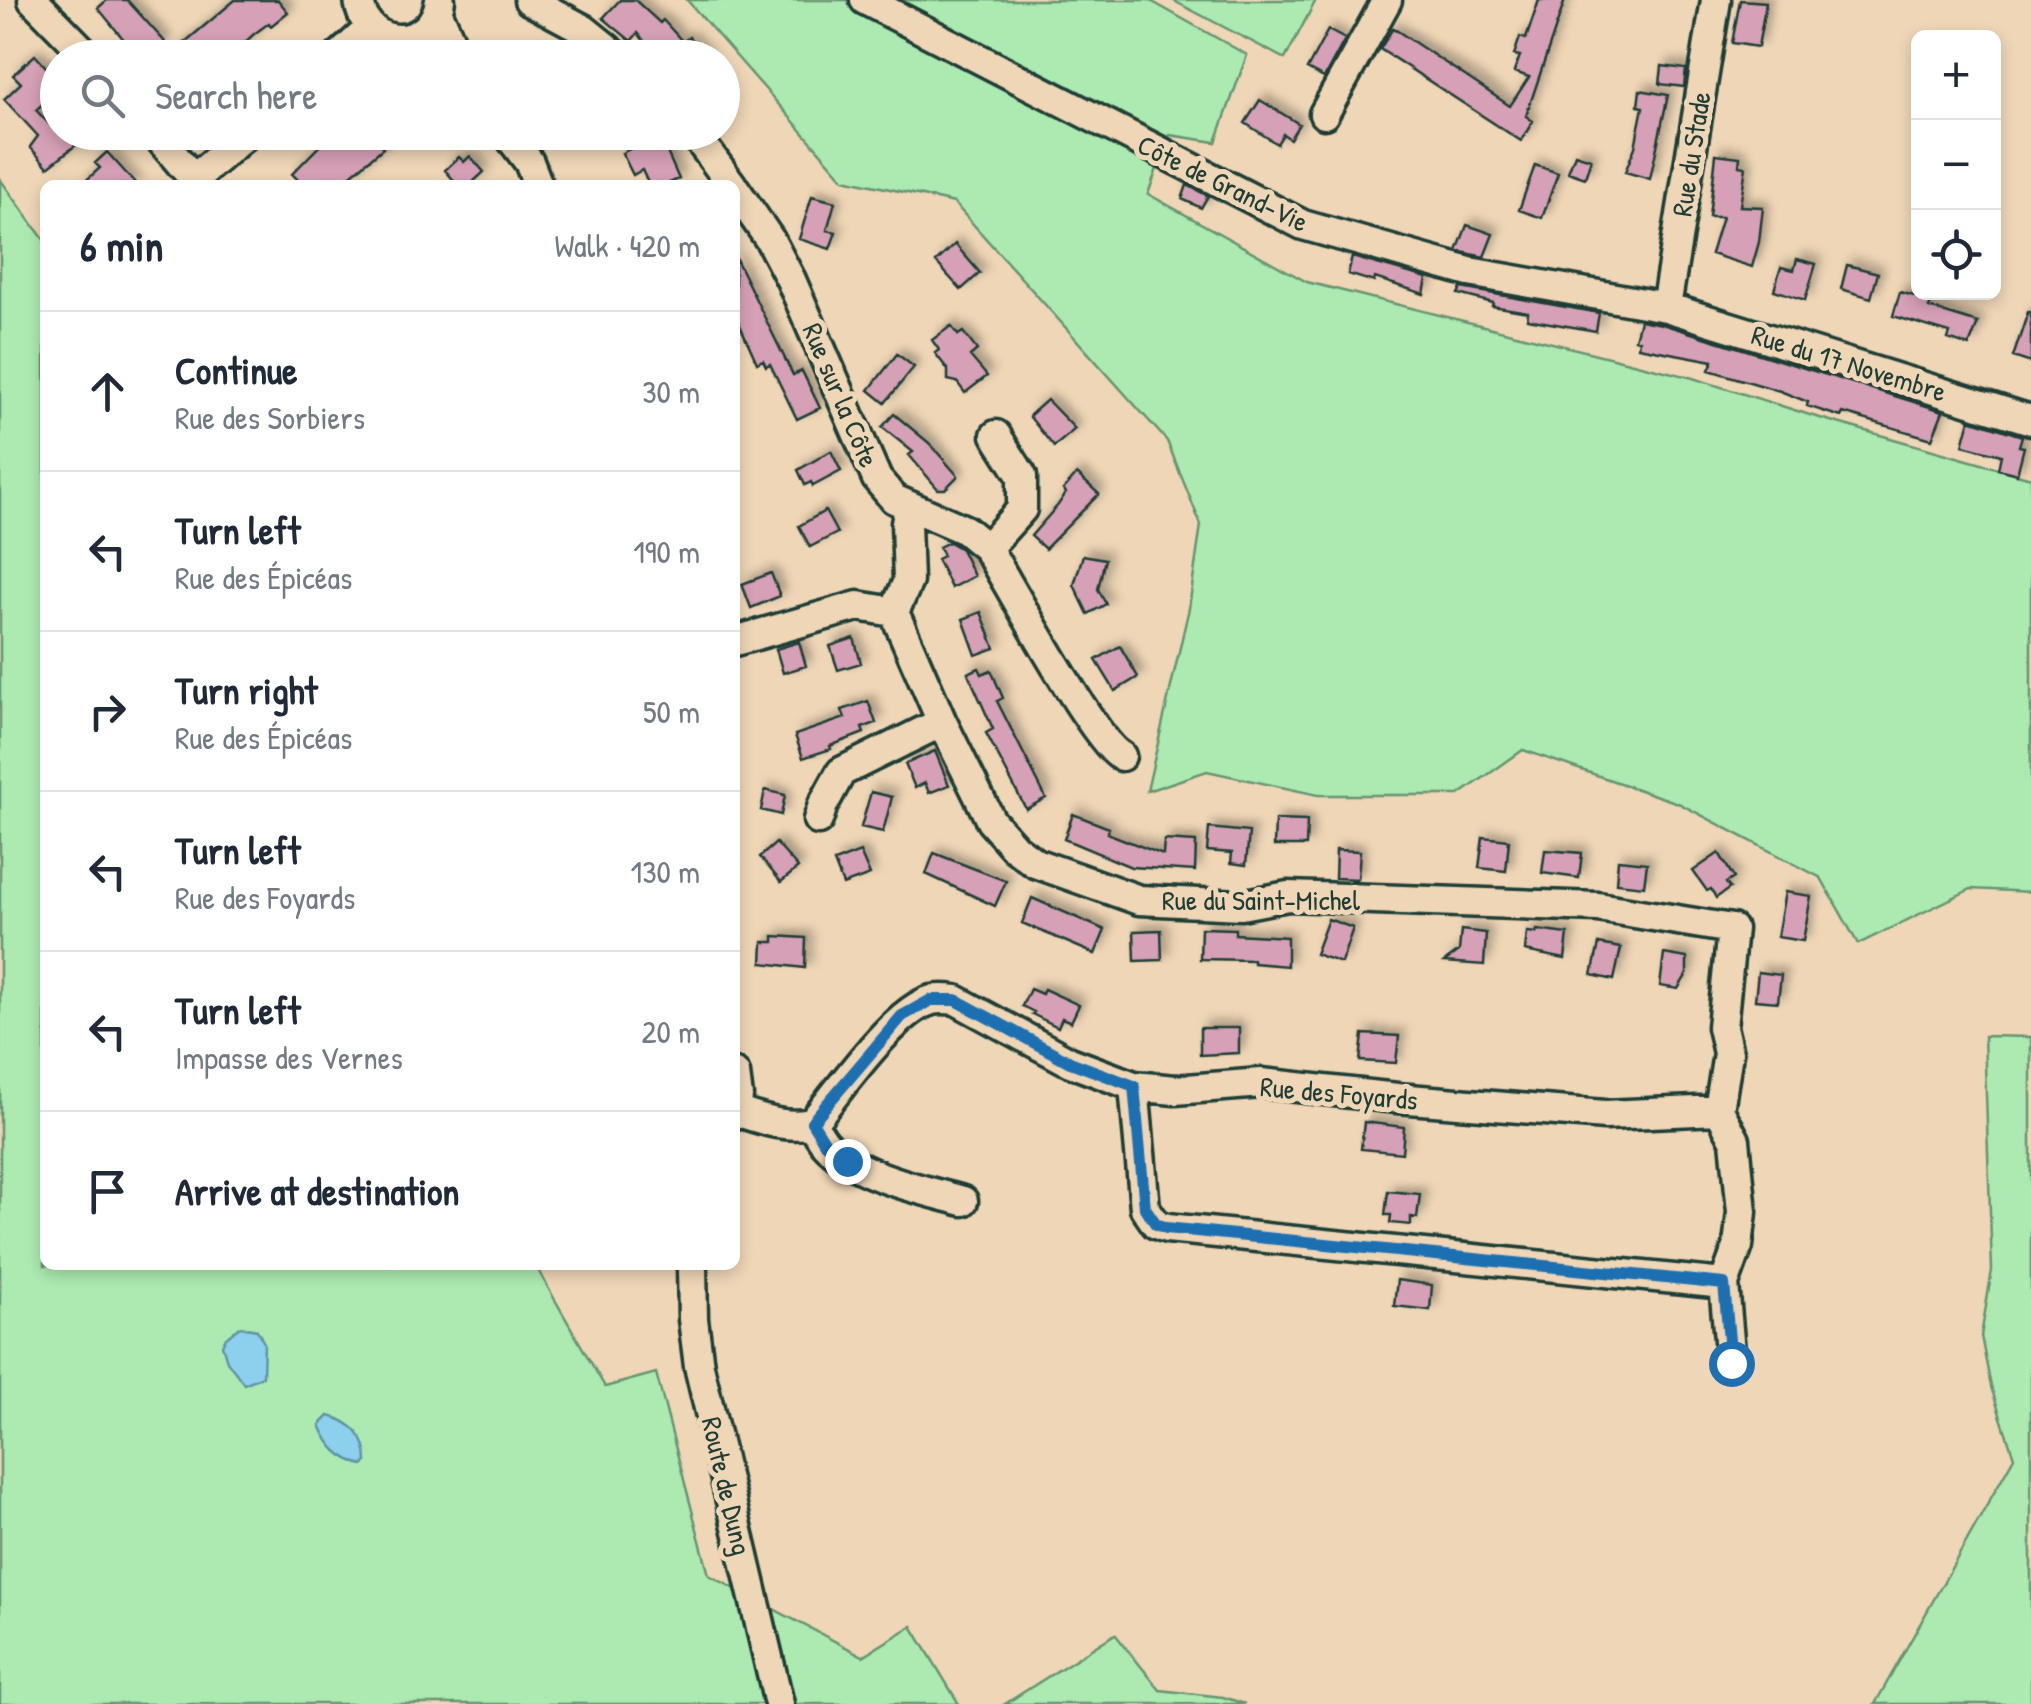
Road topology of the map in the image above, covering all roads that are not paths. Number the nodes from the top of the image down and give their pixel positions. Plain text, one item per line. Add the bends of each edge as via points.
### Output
1 (33, 0) edge
2 (359, 0) edge
3 (529, 0) edge
4 (865, 0) edge
5 (1387, 0) edge
6 (1716, 0) edge
7 (439, 7) edge
8 (370, 28) junction
9 (72, 40) edge
10 (357, 40) edge
11 (397, 40) joint
12 (451, 40) edge
13 (596, 40) edge
14 (1324, 114) dead end
15 (169, 150) edge
16 (230, 150) edge
17 (520, 150) edge
18 (706, 150) edge
19 (194, 180) edge
20 (198, 180) edge
21 (536, 180) edge
22 (729, 180) edge
23 (740, 196) edge
24 (1666, 307) junction
25 (2031, 420) edge
26 (996, 435) dead end
27 (909, 508) junction
28 (986, 548) junction
29 (894, 612) junction
30 (740, 640) edge
31 (942, 722) junction
32 (1121, 756) dead end
33 (818, 820) dead end
34 (1134, 1086) junction
35 (740, 1110) edge
36 (1720, 1110) junction
37 (812, 1122) junction
38 (963, 1201) dead end
39 (692, 1270) edge
40 (1724, 1284) junction
41 (1731, 1363) dead end
42 (778, 1704) edge

1 - 9 street
2 - 8 street
3 - 13 street
4 - 24 street, Côte de Grand-Vie via 1303,226 1469,272
5 - 14 street
6 - 24 street, Rue du Stade
7 - 11 street via 429,28
7 - 12 street
8 - 10 street
8 - 11 street
15 - 19 street
16 - 20 street
17 - 21 street
18 - 22 street, Rue sur la Côte
23 - 27 street, Rue sur la Côte via 791,280 877,479
24 - 25 street, Rue du 17 Novembre
26 - 28 street via 1022,476 1022,508
27 - 28 street, Rue sur la Côte via 965,530
27 - 29 street via 908,581
28 - 32 street, Rue sur la Côte via 1091,722
29 - 30 street via 858,606
29 - 31 street, Rue du Saint-Michel
31 - 33 street via 841,772
31 - 36 street, Rue du Saint-Michel via 991,822 1014,848 1139,900 1241,905 1288,896 1598,906 1732,929
34 - 36 street, Rue des Foyards via 1262,1083 1605,1115
34 - 37 street, Rue des Foyards via 1070,1062 956,1000 931,1000 902,1016
34 - 40 street via 1145,1208 1166,1228
35 - 37 street via 769,1122
36 - 40 street via 1734,1140 1742,1212
37 - 38 street via 847,1161
39 - 42 street, Route de Dung via 699,1366
40 - 41 street

